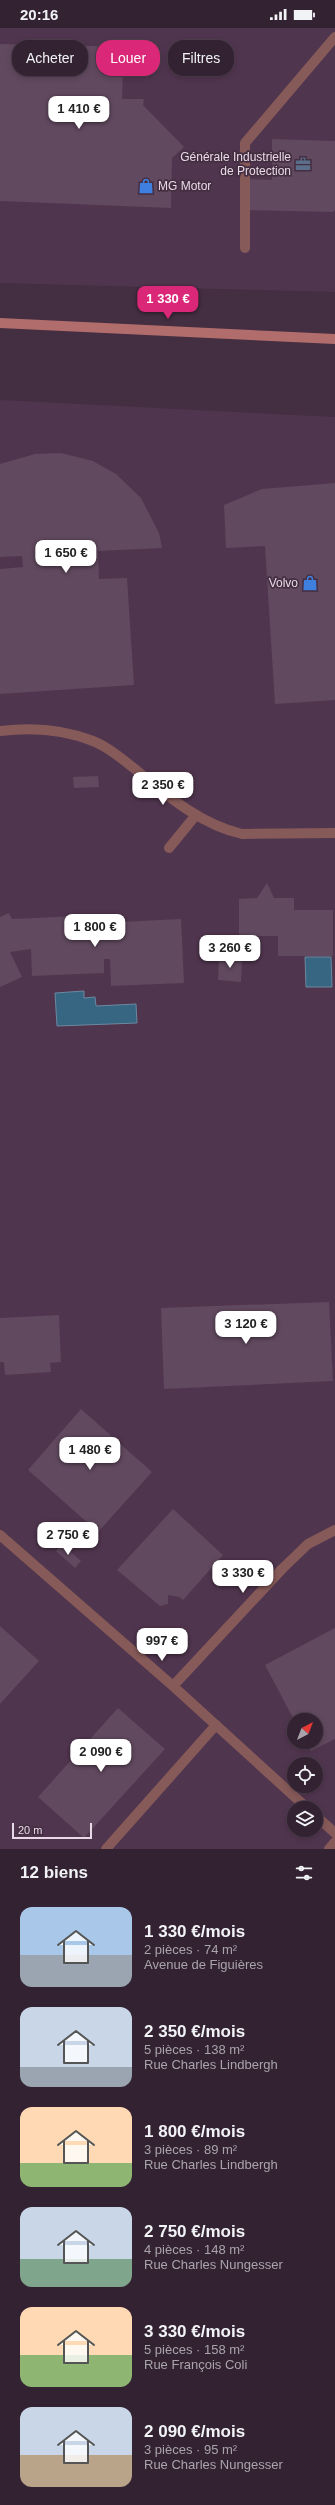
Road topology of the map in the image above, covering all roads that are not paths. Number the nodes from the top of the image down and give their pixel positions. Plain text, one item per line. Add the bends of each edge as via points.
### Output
1 (335, 37) edge
2 (245, 248) dead end
3 (0, 323) edge
4 (335, 339) edge
5 (0, 731) edge
6 (196, 815) junction
7 (335, 833) edge
8 (169, 848) dead end
9 (335, 1530) edge
10 (0, 1535) edge
11 (173, 1686) junction
12 (216, 1725) junction
13 (299, 1801) edge
14 (323, 1822) edge
15 (335, 1833) edge
16 (335, 1842) edge
17 (106, 1849) edge
18 (329, 1849) edge

1 - 2 street via 245,143
3 - 4 main road
5 - 6 street via 48,729 94,742 123,760
6 - 7 street via 218,827 242,834
6 - 8 street
9 - 11 street via 308,1544 282,1569
10 - 11 street
11 - 12 street
12 - 13 street
12 - 17 street
14 - 15 street
16 - 18 street

